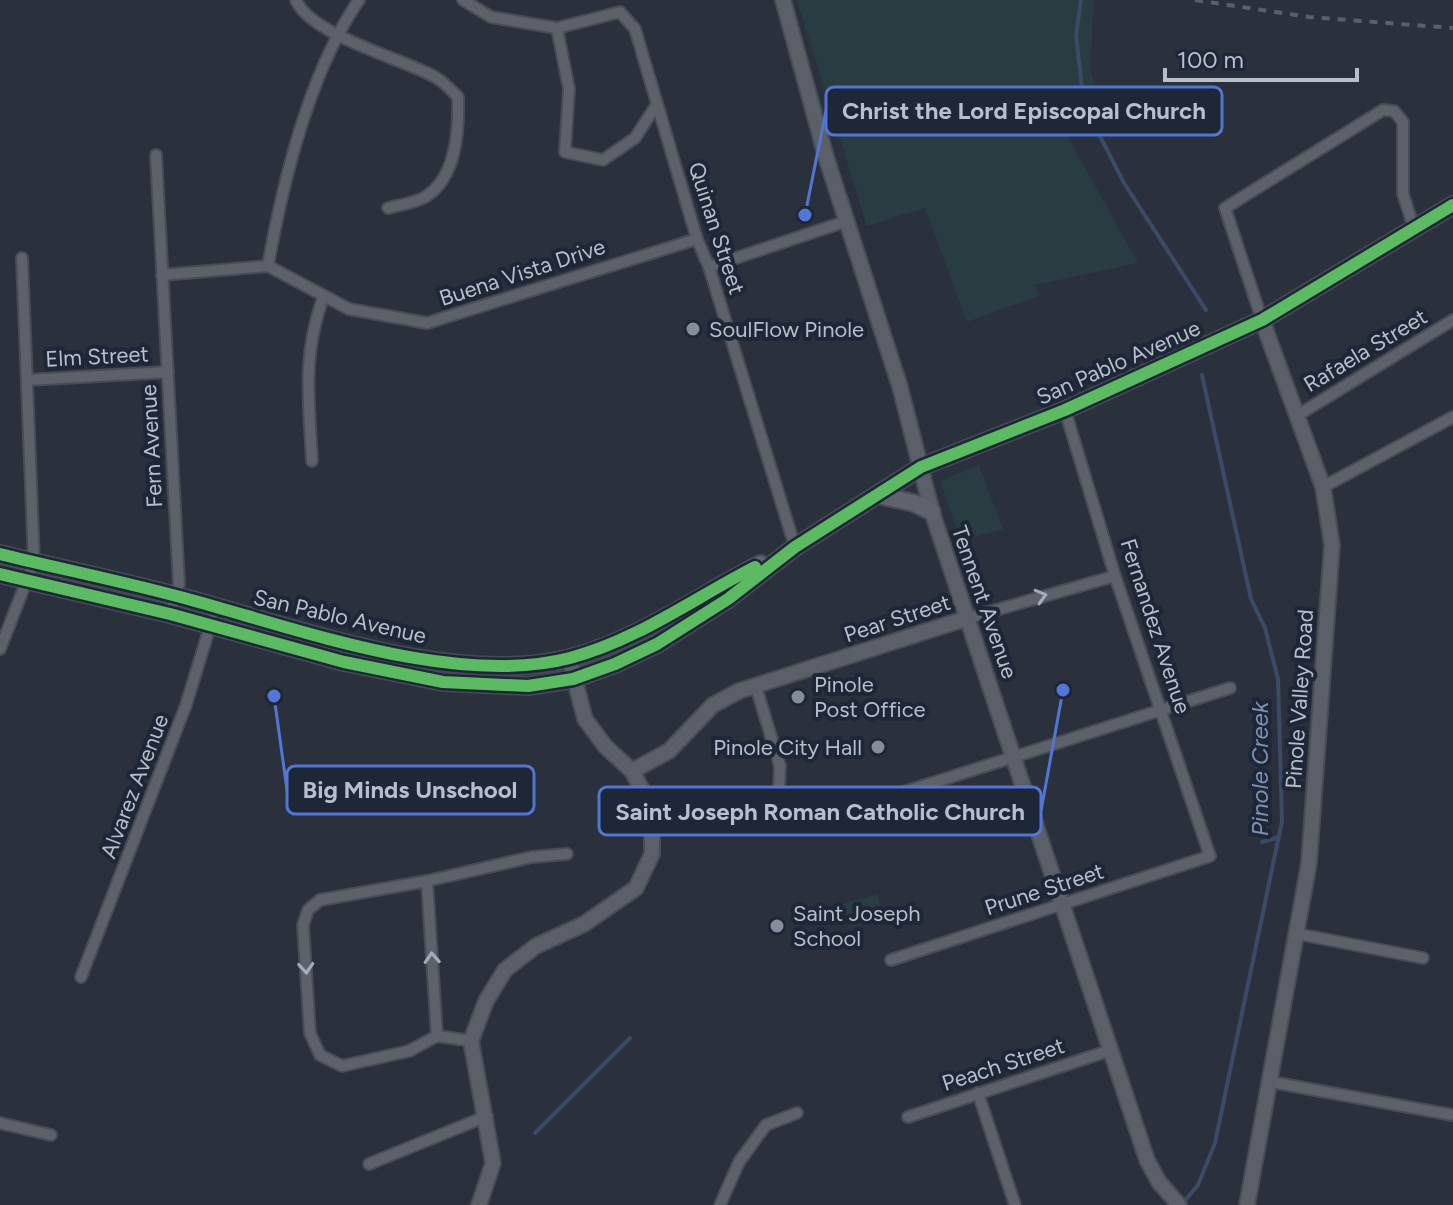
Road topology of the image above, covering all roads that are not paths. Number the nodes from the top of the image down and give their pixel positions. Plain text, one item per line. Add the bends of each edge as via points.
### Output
1 (296, 0) edge
2 (359, 0) edge
3 (463, 0) edge
4 (783, 0) edge
5 (557, 28) junction
6 (336, 33) junction
7 (657, 104) junction
8 (156, 155) dead end
9 (1453, 205) edge
10 (388, 208) dead end
11 (847, 221) junction
12 (1414, 228) junction
13 (697, 239) junction
14 (22, 258) dead end
15 (268, 266) junction
16 (709, 267) junction
17 (162, 275) junction
18 (323, 298) junction
19 (1262, 320) junction
20 (1453, 320) edge
21 (168, 372) junction
22 (28, 380) junction
23 (1065, 410) junction
24 (1298, 415) junction
25 (1453, 417) edge
26 (312, 461) dead end
27 (921, 467) junction
28 (1323, 487) junction
29 (878, 495) junction
30 (932, 512) junction
31 (795, 547) junction
32 (0, 554) edge
33 (34, 562) junction
34 (0, 574) edge
35 (1115, 576) junction
36 (27, 580) junction
37 (176, 596) junction
38 (216, 607) junction
39 (170, 614) junction
40 (968, 618) junction
41 (210, 626) junction
42 (0, 649) edge
43 (569, 658) junction
44 (573, 679) junction
45 (756, 687) junction
46 (1230, 688) dead end
47 (1163, 710) junction
48 (1015, 759) junction
49 (632, 771) junction
50 (567, 854) dead end
51 (1210, 856) joint
52 (427, 881) junction
53 (1062, 905) junction
54 (1298, 934) junction
55 (1423, 958) dead end
56 (891, 960) dead end
57 (81, 977) dead end
58 (437, 1036) junction
59 (471, 1041) junction
60 (1111, 1050) junction
61 (1271, 1082) junction
62 (978, 1093) junction
63 (797, 1113) dead end
64 (1453, 1115) edge
65 (487, 1116) junction
66 (908, 1117) dead end
67 (0, 1123) edge
68 (51, 1135) dead end
69 (369, 1164) dead end
70 (1176, 1200) edge
71 (1247, 1204) edge
72 (479, 1205) edge
73 (720, 1205) edge
74 (1015, 1205) edge

1 - 6 street via 301,12
2 - 6 street
3 - 5 street via 491,17
4 - 11 main road, Tennent Avenue
5 - 7 street via 620,12 635,29
5 - 7 street via 569,89 565,152 603,160 635,138
6 - 10 street via 437,78 458,97 459,134 442,179 425,197
6 - 15 street via 292,159
7 - 13 street, Quinan Street
8 - 17 street, Fern Avenue
9 - 12 main road, San Pablo Avenue
11 - 16 street
11 - 27 main road, Tennent Avenue
12 - 19 main road, San Pablo Avenue
12 - 19 street, Pinole Valley Road via 1403,194 1403,122 1390,110 1379,112 1225,208
13 - 16 street, Quinan Street
13 - 18 street, Buena Vista Drive via 427,323 349,309
14 - 22 street
15 - 17 street
15 - 18 street, Buena Vista Drive
16 - 31 street, Quinan Street
17 - 21 street, Fern Avenue
18 - 26 street via 307,363
19 - 23 main road, San Pablo Avenue
19 - 24 main road, Pinole Valley Road
20 - 24 street, Rafaela Street
21 - 22 street, Elm Street
21 - 37 street, Fern Avenue
22 - 33 street
23 - 27 main road, San Pablo Avenue
23 - 35 street, Fernandez Avenue
24 - 28 main road, Pinole Valley Road
25 - 28 street
27 - 29 main road, San Pablo Avenue
27 - 30 main road, Tennent Avenue
28 - 54 main road, Pinole Valley Road via 1332,545 1309,863
29 - 30 main road
29 - 31 main road, San Pablo Avenue
30 - 40 main road, Tennent Avenue
31 - 43 main road, San Pablo Avenue via 648,629
31 - 44 main road, San Pablo Avenue via 728,599 657,644
32 - 33 main road, San Pablo Avenue
33 - 36 street
33 - 37 main road, San Pablo Avenue
34 - 36 main road, San Pablo Avenue
40 -> 35 street, Pear Street
35 - 47 street, Fernandez Avenue
36 - 39 main road, San Pablo Avenue
36 - 42 street
37 - 38 main road, San Pablo Avenue
37 - 39 street, Fern Avenue
38 - 41 street, Alvarez Avenue
38 - 43 main road, San Pablo Avenue via 348,642 481,666
39 - 41 main road, San Pablo Avenue
40 - 45 main road, Pear Street
40 - 48 main road, Tennent Avenue
41 - 44 main road, San Pablo Avenue via 443,682 528,686
41 - 57 street, Alvarez Avenue via 186,705
43 - 44 main road
44 - 49 main road via 585,719
45 - 48 street via 780,766 779,788 794,827
45 - 49 main road, Pear Street via 713,705 669,751
46 - 47 street
47 - 48 street
47 - 51 street, Fernandez Avenue
48 - 53 main road, Tennent Avenue
49 - 59 main road via 652,809 653,832 652,854 636,888 505,970
50 - 52 street
51 - 53 street, Prune Street
58 -> 52 street
52 -> 58 street via 320,900 308,910 303,925 310,1033 320,1055 342,1066 409,1051
53 - 56 street, Prune Street
53 - 60 main road, Tennent Avenue
54 - 55 street
54 - 61 main road, Pinole Valley Road
58 - 59 street
59 - 65 main road
60 - 62 street, Peach Street
60 - 70 main road, Tennent Avenue via 1147,1160
61 - 64 street
61 - 71 main road, Pinole Valley Road
62 - 66 street, Peach Street
62 - 74 street
63 - 73 street via 766,1125 739,1162
65 - 69 street
65 - 72 main road via 493,1163
67 - 68 street

